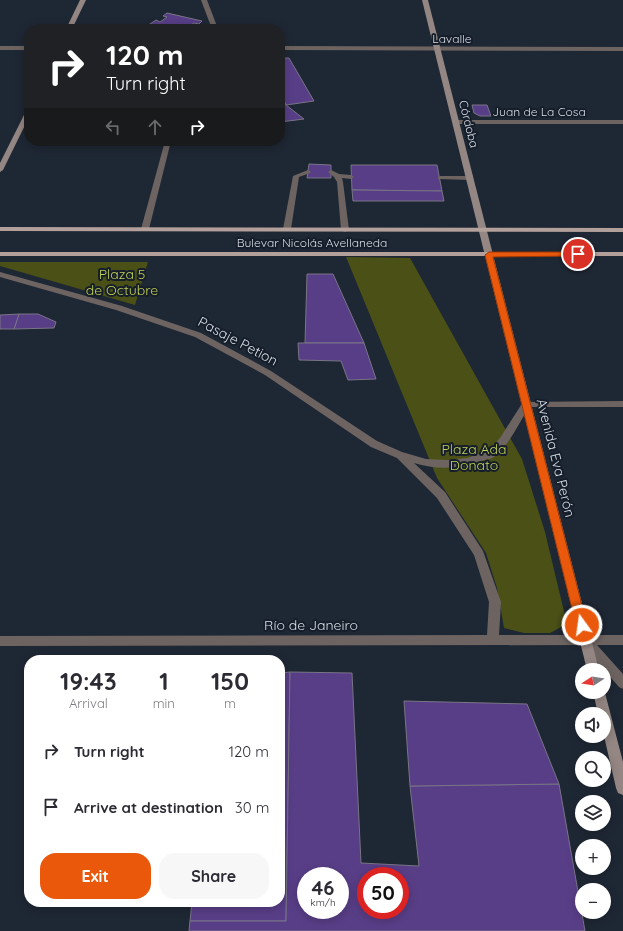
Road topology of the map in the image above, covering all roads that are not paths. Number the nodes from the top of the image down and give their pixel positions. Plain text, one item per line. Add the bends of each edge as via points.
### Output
1 (82, 0) edge
2 (204, 0) edge
3 (425, 0) edge
4 (71, 24) edge
5 (213, 24) edge
6 (0, 48) edge
7 (24, 48) edge
8 (285, 48) edge
9 (438, 48) junction
10 (623, 49) edge
11 (24, 121) edge
12 (455, 122) junction
13 (623, 122) edge
14 (167, 146) edge
15 (0, 170) edge
16 (308, 172) dead end
17 (351, 177) dead end
18 (440, 178) dead end
19 (470, 178) junction
20 (0, 229) edge
21 (145, 229) junction
22 (286, 230) junction
23 (345, 230) junction
24 (483, 230) junction
25 (623, 230) edge
26 (0, 254) edge
27 (623, 254) edge
28 (489, 255) junction
29 (0, 274) edge
30 (526, 404) junction
31 (623, 404) edge
32 (399, 456) junction
33 (493, 640) junction
34 (585, 640) junction
35 (623, 640) edge
36 (0, 641) edge
37 (591, 663) edge
38 (623, 683) edge
39 (601, 699) edge
40 (623, 788) edge

1 - 4 main road
2 - 5 street
3 - 9 main road, Córdoba
6 - 7 street
8 - 9 street, Lavalle
9 - 10 street, Lavalle
9 - 12 main road, Córdoba
11 - 15 main road
12 - 13 street, Juan de La Cosa
12 - 19 main road, Córdoba
14 - 21 street
16 - 22 street via 296,176
17 - 23 street via 334,174 340,182
18 - 19 street
19 - 24 main road, Córdoba
20 - 21 main road, Bulevar Nicolás Avellaneda
21 - 22 main road, Bulevar Nicolás Avellaneda
22 - 23 main road, Bulevar Nicolás Avellaneda
23 - 24 main road, Bulevar Nicolás Avellaneda
24 - 25 main road, Bulevar Nicolás Avellaneda
24 - 28 main road, Córdoba
26 - 28 main road, Bulevar Nicolás Avellaneda
27 - 28 main road, Bulevar Nicolás Avellaneda
28 - 30 main road, Avenida Eva Perón
29 - 32 street, Pasaje Petion via 119,308 198,335 268,373 374,444
30 - 31 street
30 - 32 street, Pasaje Petion via 503,441 491,454 467,462 447,464 426,463
30 - 34 main road, Avenida Eva Perón
32 - 33 street, Pasaje Petion via 441,495 479,554 495,602
33 - 34 street, Río de Janeiro
33 - 36 street, Río de Janeiro
34 - 35 street, Río de Janeiro
34 - 37 main road, Avenida Eva Perón
34 - 38 street
39 - 40 main road

